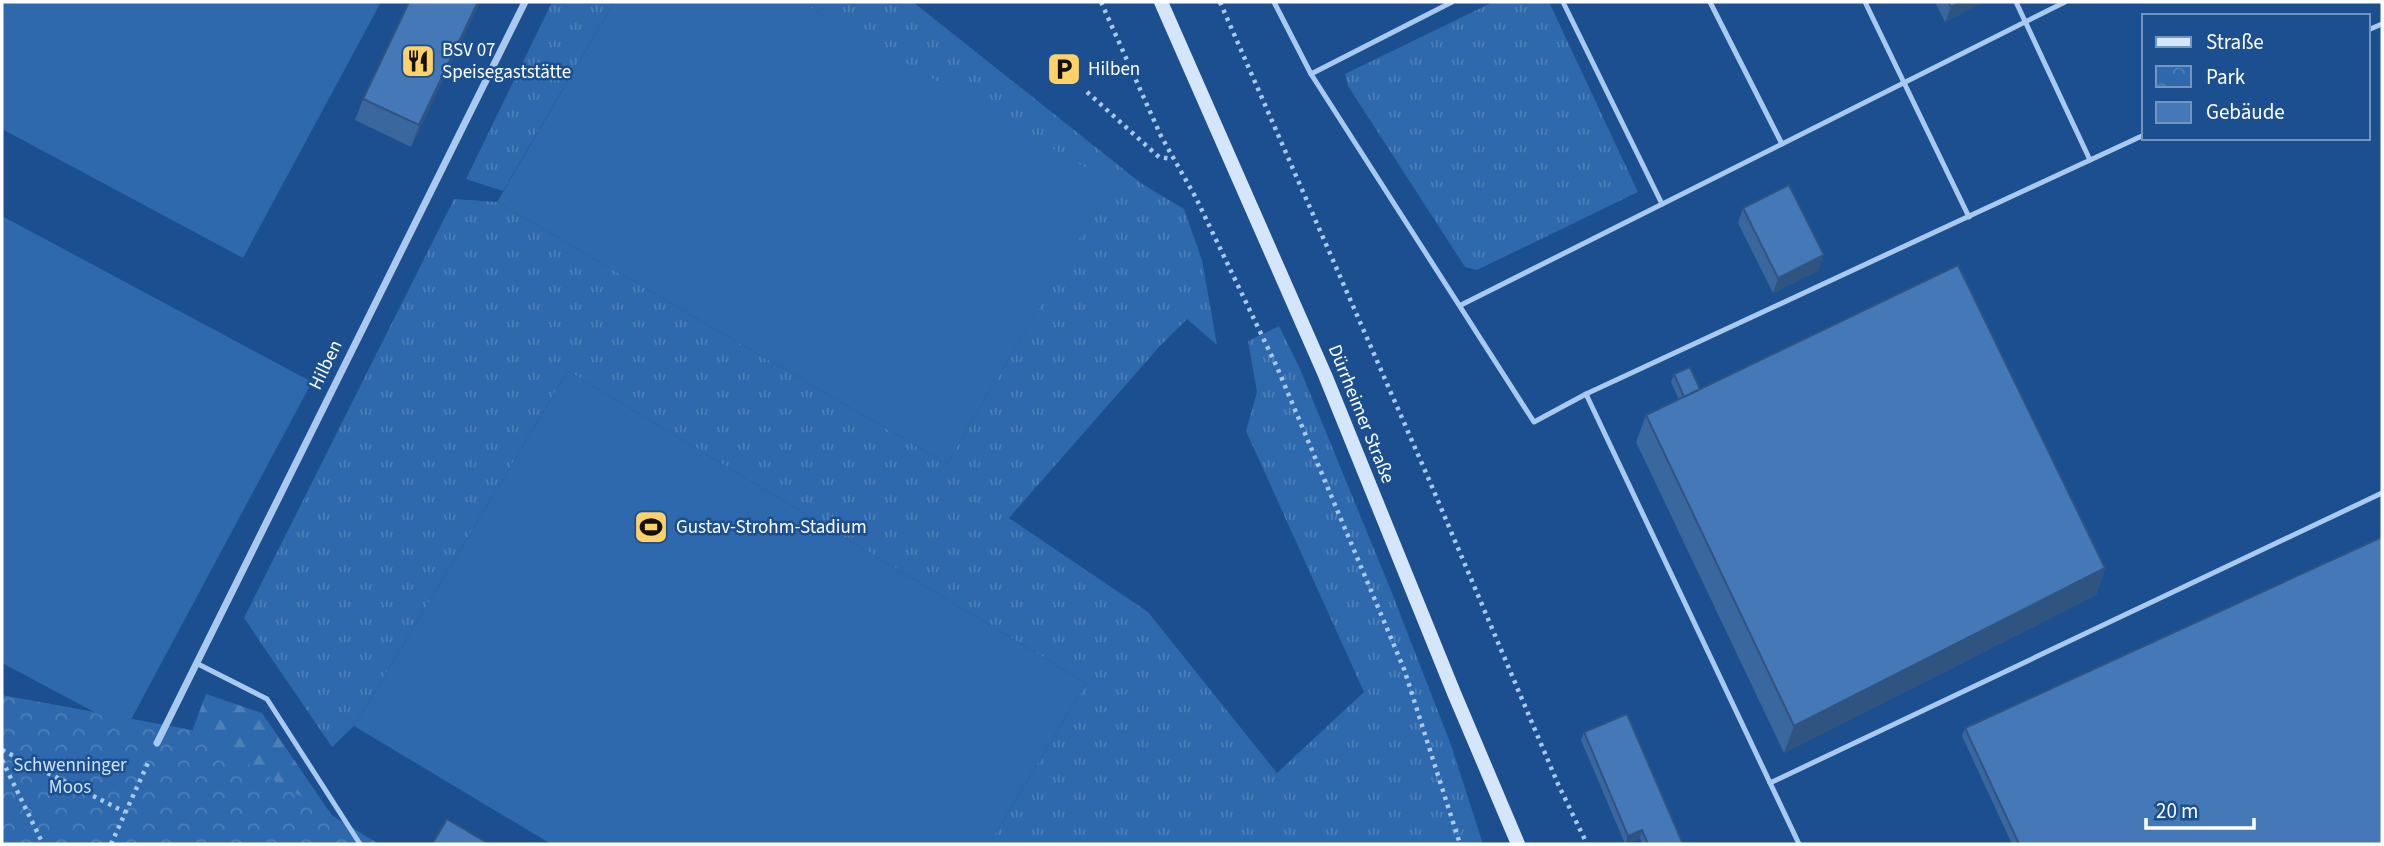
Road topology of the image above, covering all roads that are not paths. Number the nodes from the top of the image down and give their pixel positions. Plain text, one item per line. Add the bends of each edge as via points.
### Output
1 (524, 2) edge
2 (1161, 2) edge
3 (1273, 2) edge
4 (1452, 2) edge
5 (1563, 2) edge
6 (1710, 2) edge
7 (1865, 2) edge
8 (2016, 2) edge
9 (2065, 2) edge
10 (2025, 22) junction
11 (1311, 74) junction
12 (1904, 83) junction
13 (2142, 136) edge
14 (1782, 144) junction
15 (2090, 160) junction
16 (1662, 204) junction
17 (1969, 217) junction
18 (1461, 305) junction
19 (1586, 394) junction
20 (2382, 493) edge
21 (196, 663) junction
22 (158, 743) road end
23 (1770, 783) junction
24 (360, 844) edge
25 (1518, 844) edge
26 (1799, 844) edge

1 - 21 street, Hilben
2 - 25 main road, Dürrheimer Straße via 1325,375
3 - 11 lane
4 - 11 lane
5 - 16 lane
6 - 14 lane
7 - 12 lane
8 - 10 lane
9 - 10 lane
10 - 12 lane
10 - 15 lane
11 - 18 lane
12 - 14 lane
12 - 17 lane
13 - 15 lane
14 - 16 lane
15 - 17 lane
16 - 18 lane
17 - 19 lane
18 - 19 lane via 1534,422
19 - 23 lane
20 - 23 lane
21 - 22 street, Hilben
21 - 24 lane via 267,699
23 - 26 lane

